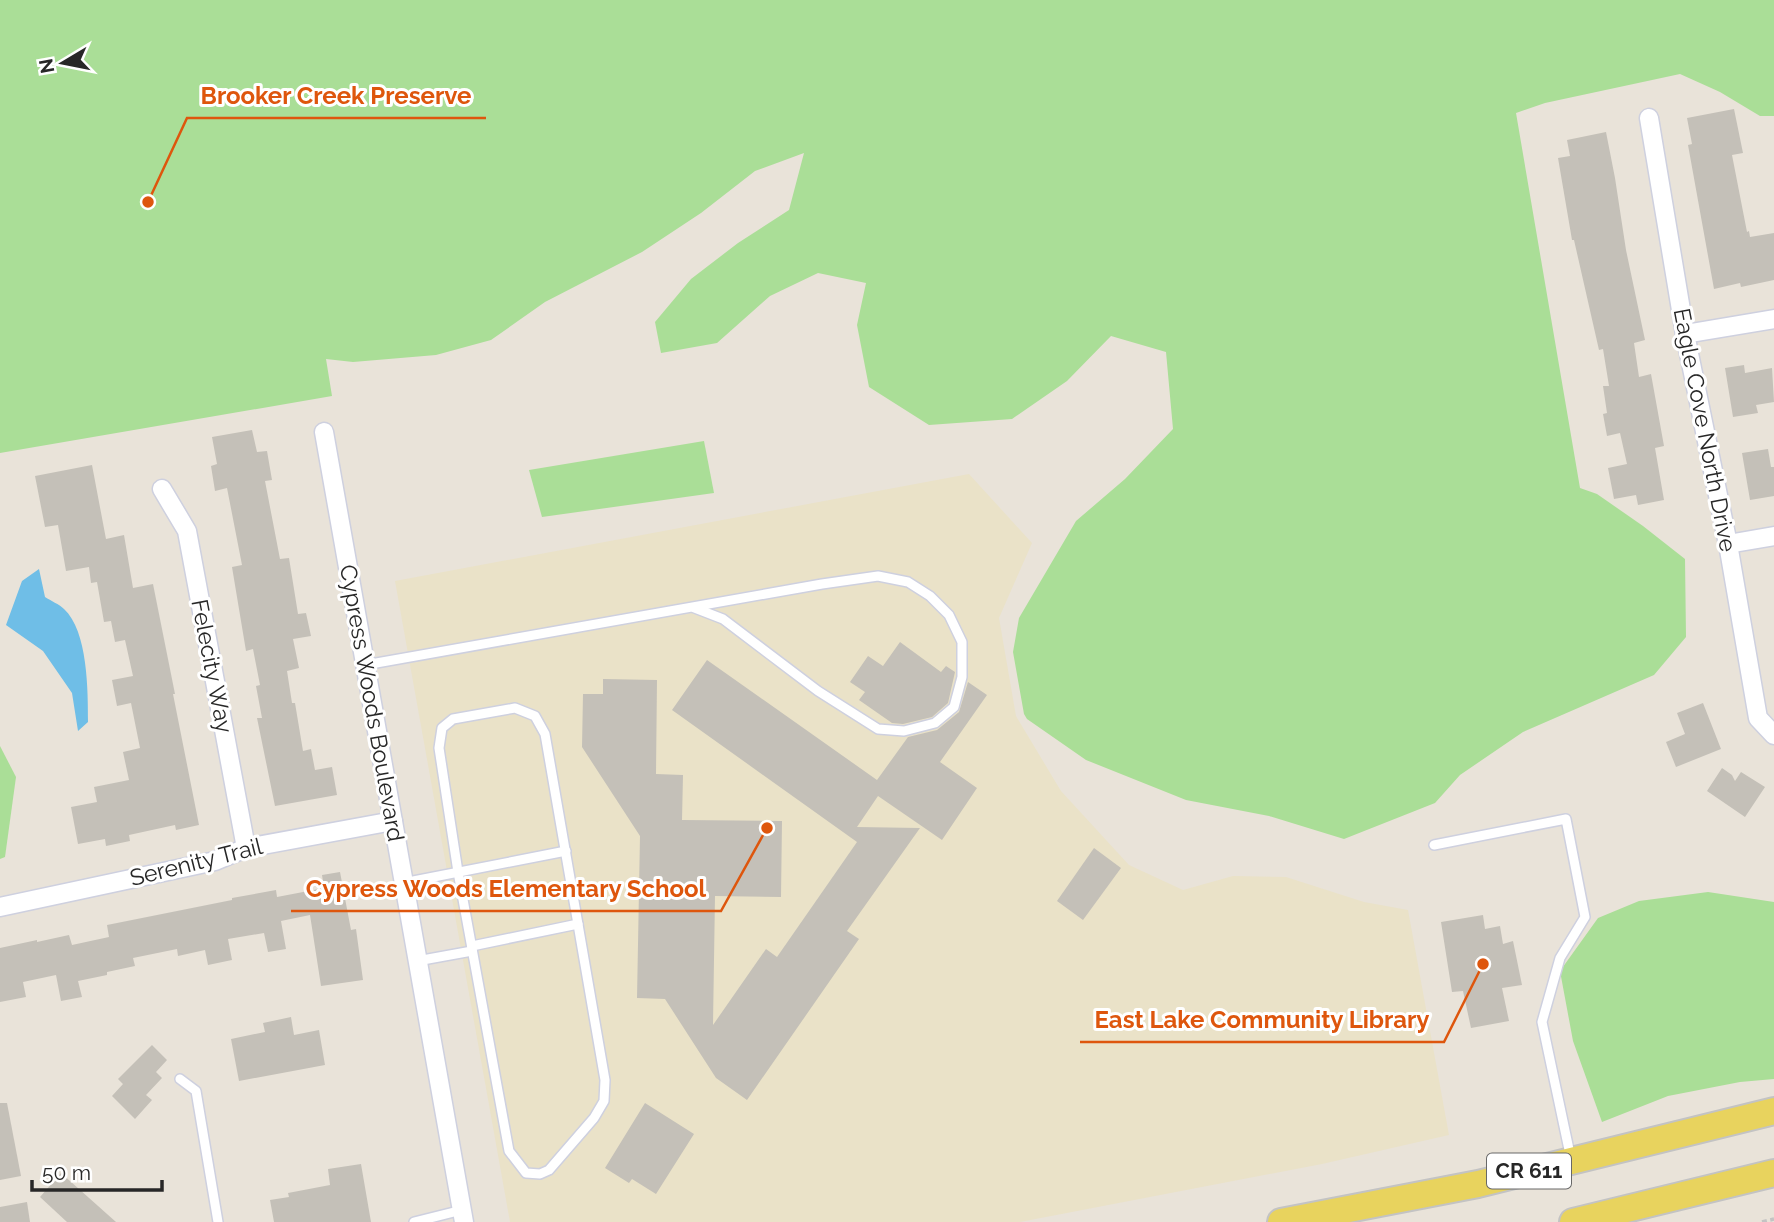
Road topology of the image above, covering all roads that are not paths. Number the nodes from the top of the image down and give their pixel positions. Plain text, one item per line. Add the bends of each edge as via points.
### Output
1 (1649, 118) dead end
2 (1774, 319) edge
3 (1685, 334) junction
4 (324, 432) dead end
5 (162, 489) dead end
6 (1774, 536) edge
7 (1728, 544) junction
8 (692, 607) junction
9 (365, 665) junction
10 (1774, 735) edge
11 (393, 821) junction
12 (1434, 845) dead end
13 (246, 848) junction
14 (566, 851) junction
15 (458, 872) junction
16 (403, 883) junction
17 (0, 907) edge
18 (578, 924) junction
19 (472, 948) junction
20 (417, 961) junction
21 (180, 1079) dead end
22 (1774, 1111) edge
23 (1572, 1161) junction
24 (1774, 1173) edge
25 (463, 1216) edge
26 (218, 1222) edge
27 (414, 1222) edge
28 (1281, 1222) edge
29 (1573, 1222) edge

1 - 3 street, Eagle Cove North Drive
2 - 3 street
3 - 7 street, Eagle Cove North Drive
4 - 9 street, Cypress Woods Boulevard
5 - 13 street, Felecity Way via 187,531
6 - 7 street
7 - 10 street, Eagle Cove North Drive via 1758,718
8 - 8 lane via 878,576 908,582 948,615 961,642 962,677 954,707 935,723 904,731 878,729 818,691 723,619
8 - 9 lane
9 - 11 street, Cypress Woods Boulevard
11 - 13 street, Serenity Trail
11 - 16 street, Cypress Woods Boulevard
12 - 23 lane via 1566,819 1585,917 1560,958 1542,1022
13 - 17 street, Serenity Trail via 215,861
14 - 15 lane
14 - 15 lane via 545,734 534,716 515,708 491,711 453,719 442,728 439,748
14 - 18 lane
15 - 16 lane
15 - 19 lane
16 - 20 street, Cypress Woods Boulevard
18 - 19 lane
18 - 19 lane via 605,1080 604,1101 549,1170 540,1174 526,1173 509,1151
19 - 20 lane
20 - 25 street, Cypress Woods Boulevard
21 - 26 lane via 196,1091
22 - 23 main road, CR 611
23 - 28 main road, CR 611
24 - 29 main road, CR 611
25 - 27 lane

